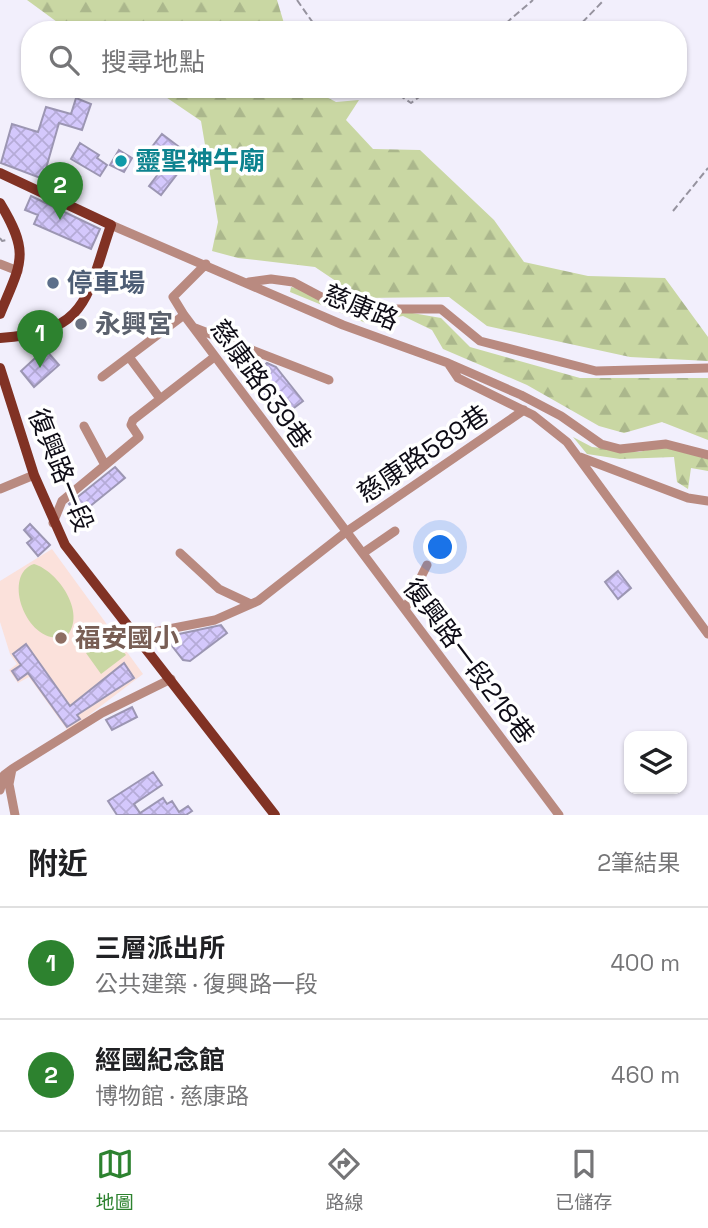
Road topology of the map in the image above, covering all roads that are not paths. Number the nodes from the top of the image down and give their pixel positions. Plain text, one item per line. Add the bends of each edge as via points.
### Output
1 (0, 173) edge
2 (0, 203) edge
3 (111, 225) junction
4 (0, 264) edge
5 (206, 264) junction
6 (18, 271) junction
7 (248, 282) junction
8 (0, 314) edge
9 (184, 315) junction
10 (194, 327) junction
11 (0, 338) edge
12 (129, 357) junction
13 (214, 358) junction
14 (448, 363) junction
15 (0, 368) edge
16 (708, 368) edge
17 (102, 377) dead end
18 (328, 380) dead end
19 (159, 397) junction
20 (524, 410) junction
21 (84, 426) dead end
22 (708, 455) edge
23 (578, 457) junction
24 (105, 465) junction
25 (34, 475) junction
26 (0, 489) edge
27 (708, 501) edge
28 (53, 523) junction
29 (395, 531) dead end
30 (346, 532) junction
31 (180, 553) dead end
32 (363, 553) junction
33 (427, 565) dead end
34 (251, 604) junction
35 (405, 609) junction
36 (708, 634) edge
37 (138, 635) junction
38 (171, 679) junction
39 (12, 769) junction
40 (0, 790) edge
41 (15, 815) edge
42 (275, 815) edge
43 (559, 815) edge

1 - 3 main road, 慈康路
2 - 6 main road via 21,246
3 - 5 street, 慈康路
3 - 11 main road via 81,307 51,330
4 - 6 street
5 - 7 street, 慈康路
5 - 9 street, 慈康路639巷 via 173,297
6 - 8 main road
7 - 14 street, 慈康路 via 343,326
7 - 16 street via 293,282 327,300 366,309 441,309 480,341 596,371
9 - 10 street, 慈康路639巷
9 - 12 street
10 - 13 street, 慈康路639巷
10 - 18 street
12 - 17 street
12 - 19 street
13 - 19 street
13 - 30 street, 慈康路639巷
14 - 20 street, 慈康路589巷 via 458,378
14 - 22 street, 慈康路 via 522,395 601,444 620,449 666,444
15 - 25 main road, 復興路一段
19 - 24 street via 133,419 131,425 139,437
20 - 23 street, 慈康路589巷 via 567,442
20 - 30 street, 慈康路589巷
21 - 24 street
23 - 27 street, 慈康路589巷 via 688,498
23 - 36 street
24 - 28 street via 62,501
25 - 26 street
25 - 28 main road, 復興路一段
28 - 37 main road, 復興路一段 via 65,545
29 - 32 street
30 - 32 street, 復興路一段218巷
30 - 34 street, 慈康路589巷
31 - 34 street via 219,589
32 - 35 street, 復興路一段218巷
33 - 35 street
34 - 37 street, 慈康路589巷 via 215,620
35 - 43 street, 復興路一段218巷
37 - 38 main road, 復興路一段
38 - 39 street via 102,713
38 - 42 main road, 復興路一段
39 - 40 street via 4,775
39 - 41 street via 9,784

